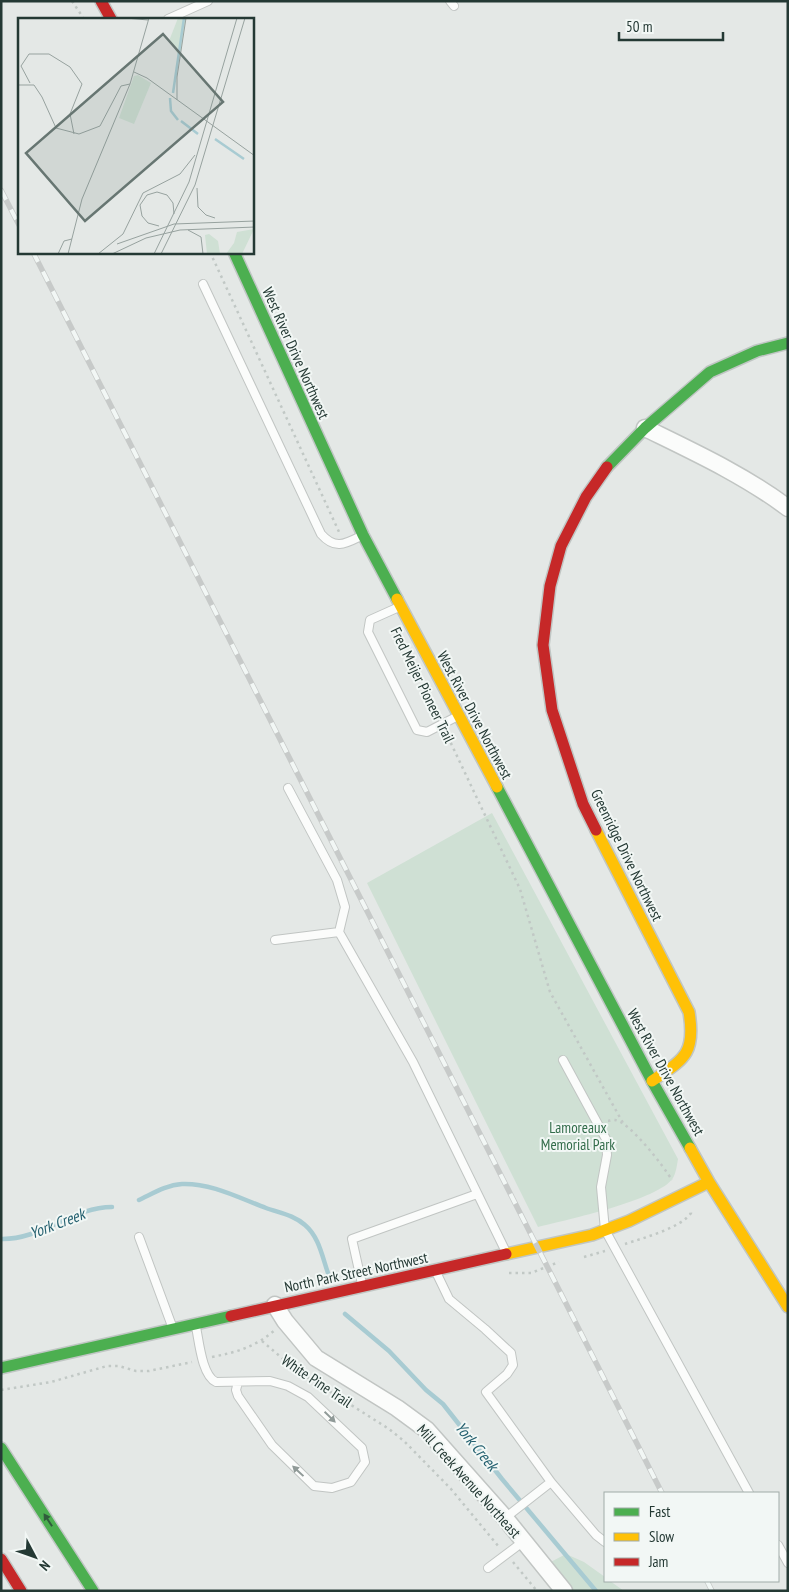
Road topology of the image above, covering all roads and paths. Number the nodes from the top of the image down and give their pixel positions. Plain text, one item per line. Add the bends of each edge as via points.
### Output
1 (72, 1) edge
2 (100, 1) edge
3 (208, 1) edge
4 (83, 18) edge
5 (110, 18) edge
6 (170, 18) edge
7 (211, 254) edge
8 (235, 254) edge
9 (203, 284) dead end
10 (788, 343) edge
11 (645, 428) junction
12 (788, 508) edge
13 (362, 535) junction
14 (344, 544) junction
15 (400, 606) junction
16 (458, 716) junction
17 (442, 724) junction
18 (288, 788) dead end
19 (339, 932) junction
20 (275, 940) dead end
21 (563, 1060) dead end
22 (652, 1081) junction
23 (623, 1123) dead end
24 (709, 1182) junction
25 (477, 1194) junction
26 (605, 1230) junction
27 (139, 1236) dead end
28 (506, 1254) junction
29 (435, 1270) junction
30 (362, 1286) junction
31 (275, 1305) junction
32 (788, 1307) edge
33 (195, 1323) junction
34 (172, 1328) junction
35 (203, 1359) junction
36 (1, 1368) edge
37 (238, 1382) junction
38 (1, 1390) edge
39 (1, 1448) edge
40 (551, 1482) junction
41 (748, 1492) edge
42 (506, 1518) junction
43 (524, 1541) junction
44 (604, 1541) edge
45 (779, 1547) edge
46 (506, 1554) junction
47 (1, 1559) edge
48 (788, 1564) edge
49 (488, 1568) dead end
50 (21, 1591) edge
51 (93, 1591) edge
52 (537, 1591) edge
53 (564, 1591) edge

1 - 4 path
2 - 5 main road
3 - 6 lane
7 - 14 path
8 - 13 main road, West River Drive Northwest
9 - 14 lane via 321,534 330,542
10 - 11 main road, Greenridge Drive Northwest via 757,351 710,372
11 - 12 street via 710,460
11 - 22 main road, Greenridge Drive Northwest via 612,460 591,490 561,546 550,586 543,645 552,710 584,804 689,1012 693,1030 691,1046 675,1066
13 - 14 lane
13 - 15 main road, West River Drive Northwest
15 - 16 main road, West River Drive Northwest
15 - 17 lane via 370,620 368,632 417,730 427,732
16 - 17 lane
16 - 22 main road, West River Drive Northwest
17 - 23 path, Fred Meijer Pioneer Trail via 520,889 550,992
18 - 19 lane via 337,880 345,907
19 - 20 lane
19 - 25 lane via 413,1062
21 - 26 lane via 606,1140 607,1155 601,1187
22 - 24 main road, West River Drive Northwest
24 - 26 main road, North Park Street Northwest
24 - 32 main road, West River Drive Northwest
25 - 28 lane
25 - 30 lane via 352,1239
26 - 28 main road, North Park Street Northwest
26 - 41 lane
27 - 34 lane
28 - 29 main road, North Park Street Northwest
29 - 30 main road, North Park Street Northwest
29 - 40 lane via 449,1299 511,1353 513,1365 486,1392
30 - 31 main road, North Park Street Northwest
31 - 33 main road, North Park Street Northwest
31 - 42 street, Mill Creek Avenue Northeast via 316,1358 427,1430
33 - 34 main road, North Park Street Northwest
33 - 35 lane
34 - 36 main road, North Park Street Northwest
35 - 37 lane via 211,1380
35 - 38 path, White Pine Trail via 149,1371 108,1366 51,1382
35 - 46 path, White Pine Trail via 238,1352 262,1341 296,1370 404,1440
37 -> 37 lane via 270,1381 308,1397 362,1448 365,1462 351,1482 332,1488 314,1486 281,1456 263,1433 238,1396
51 -> 39 main road
40 - 42 lane
40 - 44 lane
42 - 43 street, Mill Creek Avenue Northeast
43 - 46 lane
43 - 53 street, Mill Creek Avenue Northeast
45 - 48 lane
46 - 49 lane
46 - 52 path, White Pine Trail
47 - 50 main road

